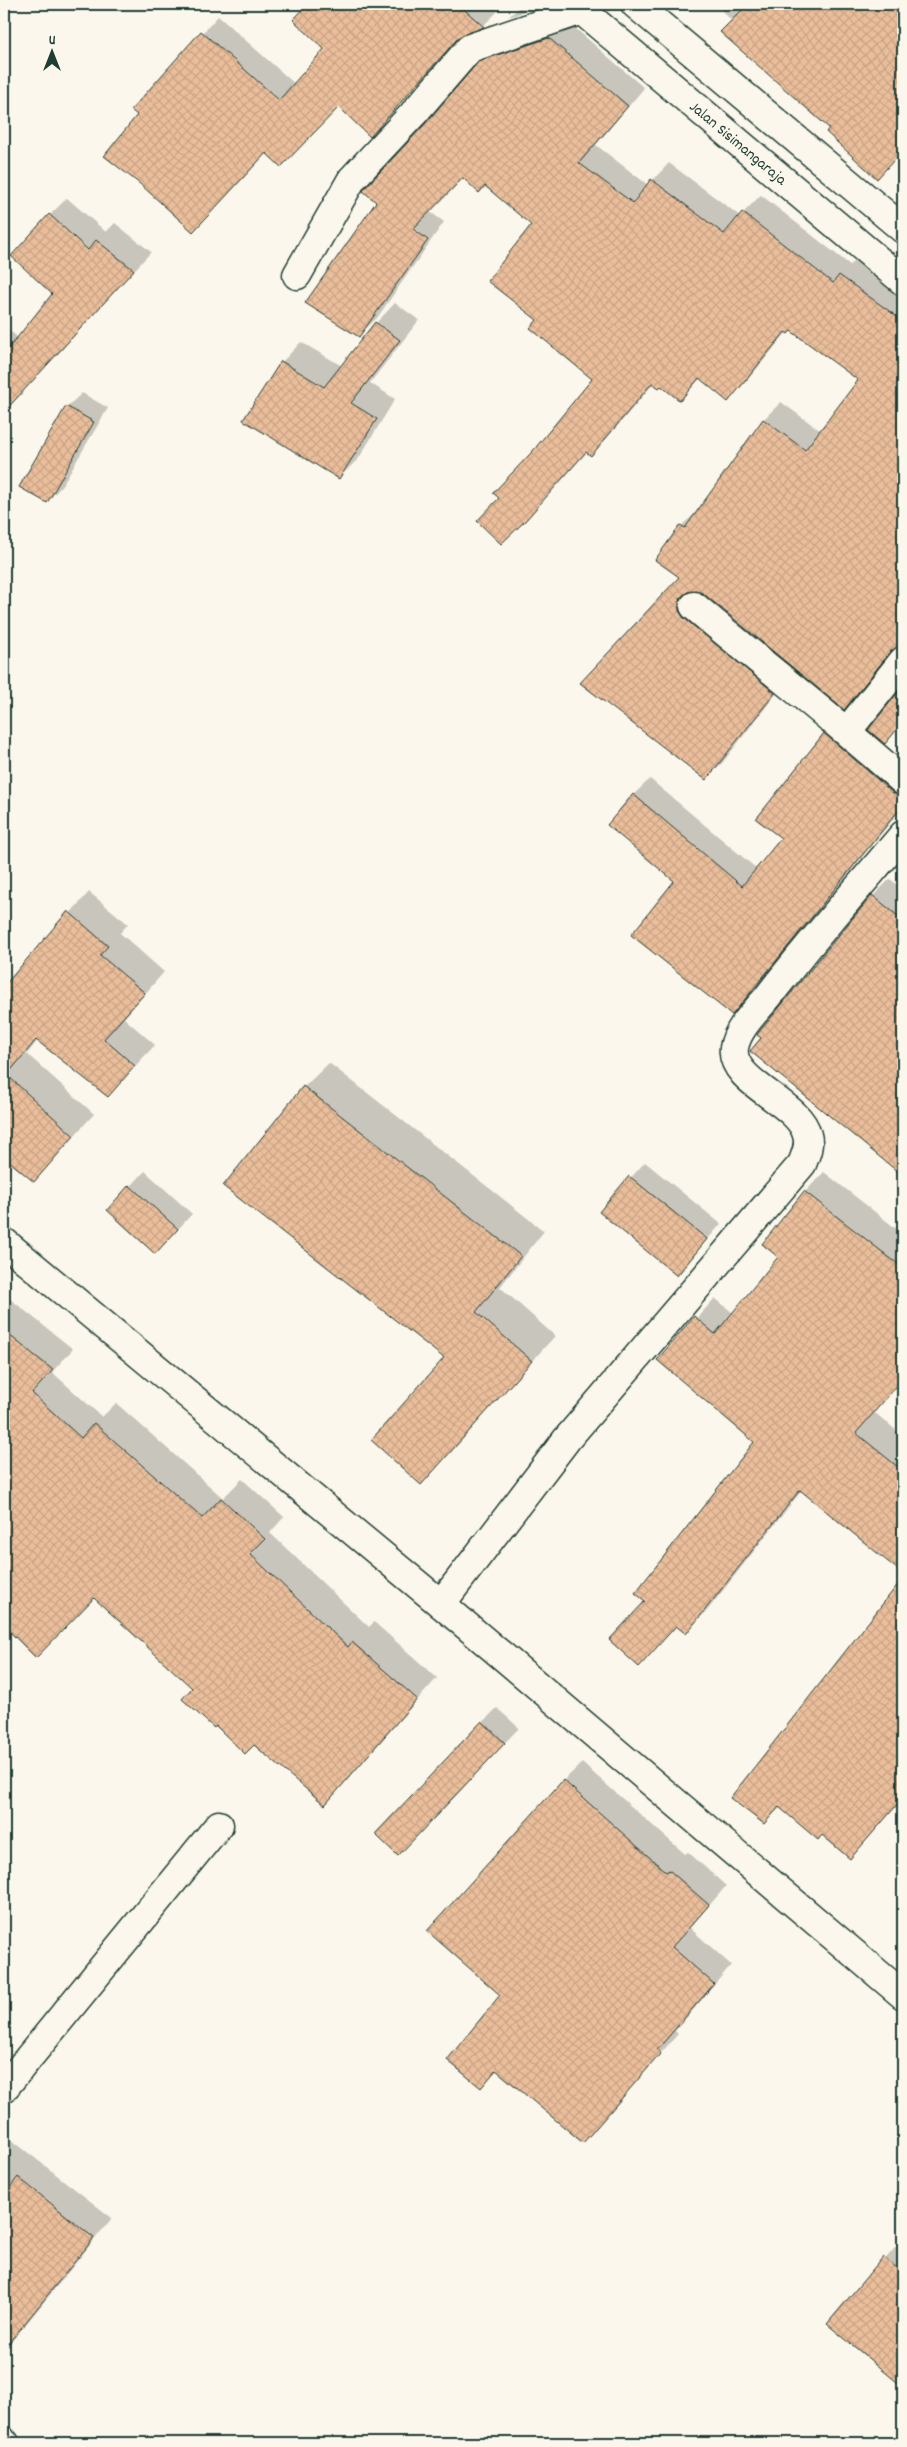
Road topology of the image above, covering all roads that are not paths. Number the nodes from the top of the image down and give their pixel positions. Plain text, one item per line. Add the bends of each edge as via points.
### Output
1 (635, 4) edge
2 (578, 7) edge
3 (903, 229) edge
4 (297, 275) dead end
5 (903, 281) edge
6 (694, 606) dead end
7 (903, 661) edge
8 (848, 730) junction
9 (903, 781) edge
10 (903, 835) edge
11 (4, 1242) edge
12 (441, 1604) junction
13 (219, 1825) dead end
14 (900, 1986) edge
15 (4, 2088) edge

1 - 3 main road
2 - 4 main road via 470,48 352,178
2 - 5 main road, Jalan Sisimangaraja
6 - 8 main road via 766,668
7 - 8 main road
8 - 9 main road
10 - 12 main road via 777,984 739,1033 734,1048 735,1060 744,1074 800,1120 807,1134 808,1149 802,1164 567,1440
11 - 12 main road
12 - 14 main road
13 - 15 main road

